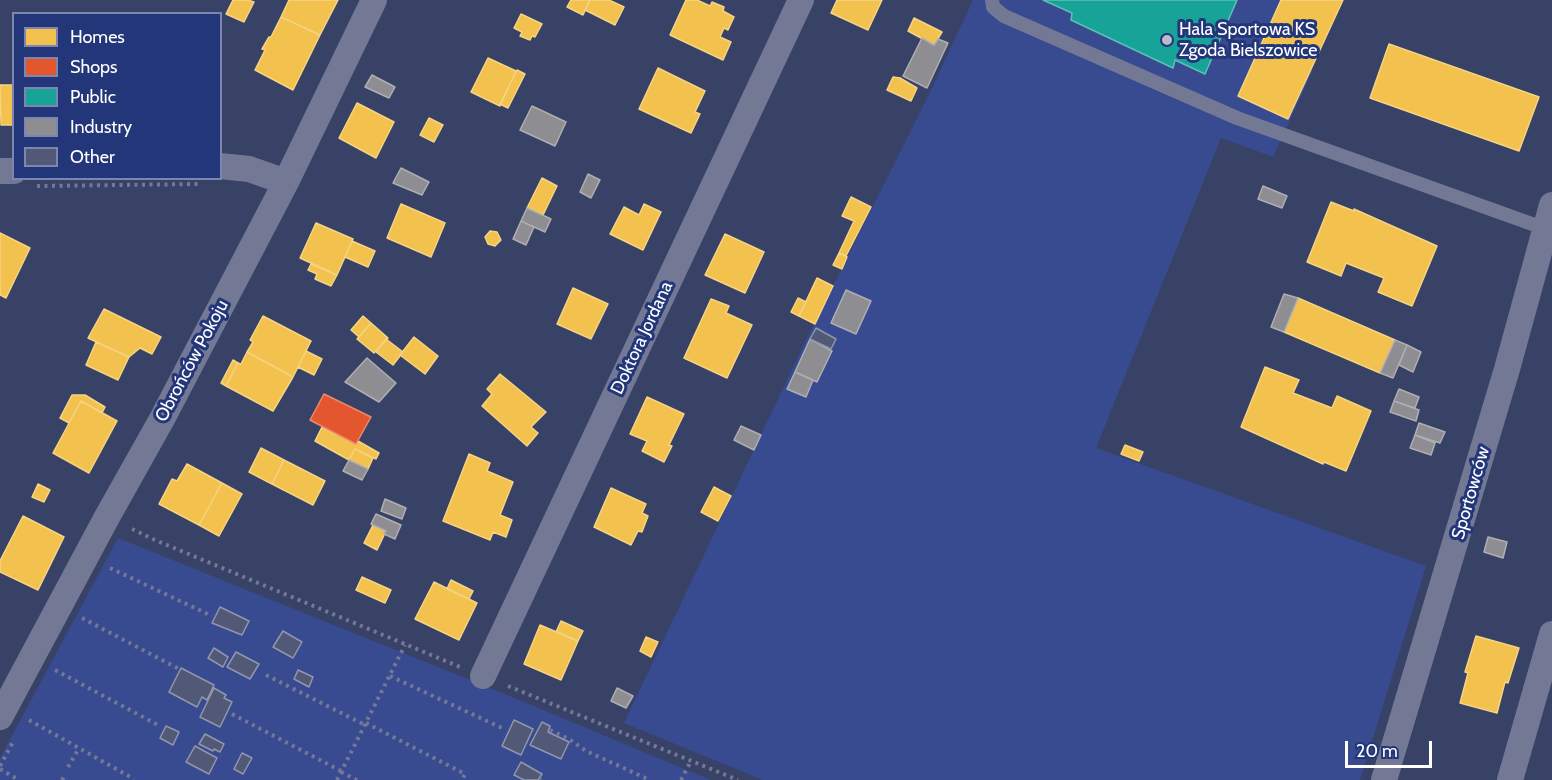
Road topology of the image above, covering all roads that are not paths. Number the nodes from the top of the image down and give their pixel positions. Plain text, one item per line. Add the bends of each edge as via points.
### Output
1 (374, 0) edge
2 (801, 0) edge
3 (992, 0) edge
4 (222, 166) edge
5 (286, 182) junction
6 (1549, 217) edge
7 (1552, 634) edge
8 (483, 676) road end
9 (0, 717) edge
10 (1384, 780) edge
11 (1510, 780) edge

1 - 5 street, Obrońców Pokoju
2 - 8 street, Doktora Jordana
3 - 6 lane via 993,7 1004,16 1237,118
4 - 5 street via 249,169
5 - 9 street, Obrońców Pokoju
6 - 10 street, Sportowców via 1508,369
7 - 11 street

